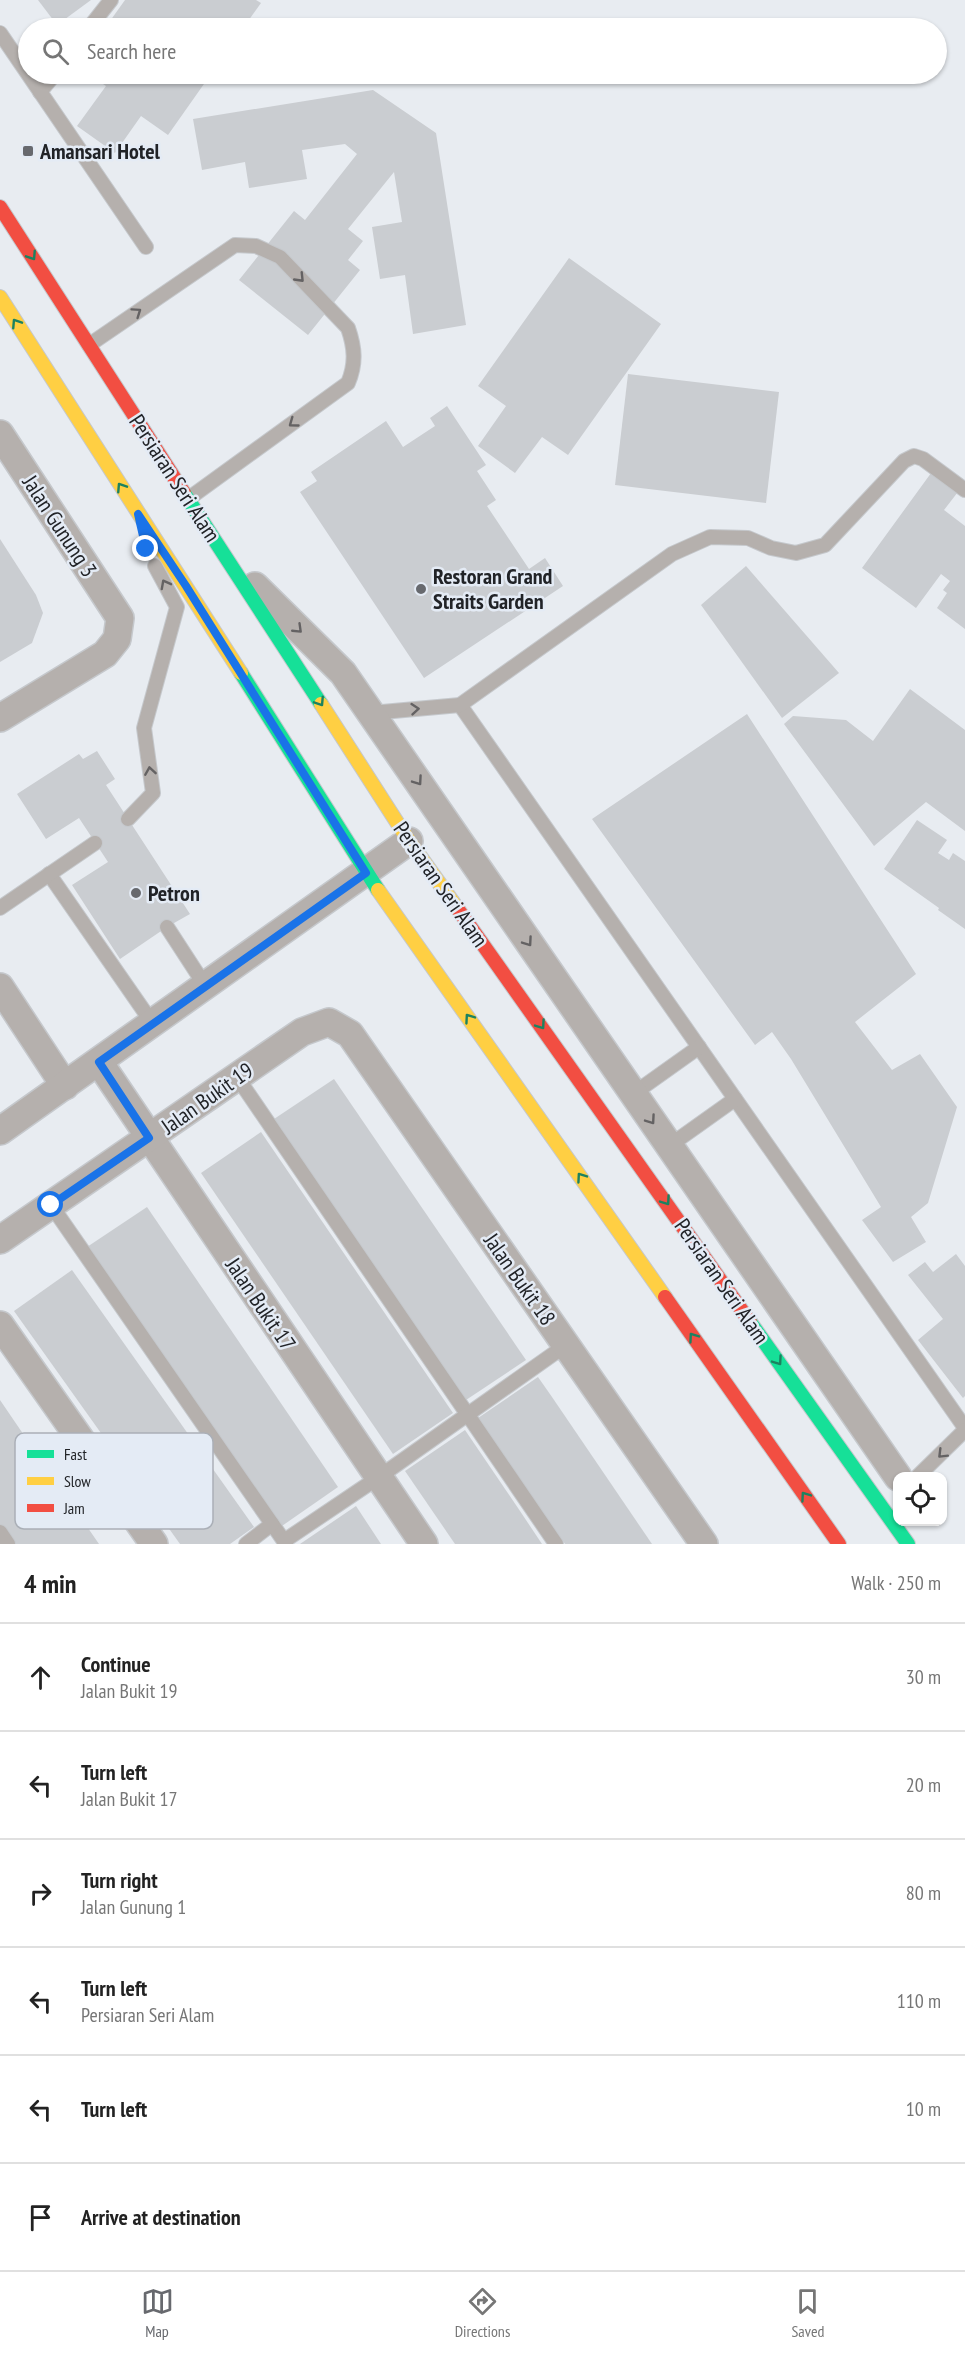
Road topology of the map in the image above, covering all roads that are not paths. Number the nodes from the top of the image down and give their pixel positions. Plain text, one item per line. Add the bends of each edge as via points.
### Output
1 (111, 0) edge
2 (97, 18) edge
3 (0, 33) edge
4 (18, 60) edge
5 (35, 84) edge
6 (47, 84) edge
7 (40, 92) junction
8 (0, 207) edge
9 (146, 247) dead end
10 (0, 297) edge
11 (89, 345) junction
12 (0, 434) edge
13 (965, 490) edge
14 (188, 499) junction
15 (138, 514) junction
16 (226, 558) junction
17 (460, 705) junction
18 (371, 713) junction
19 (0, 718) edge
20 (128, 819) dead end
21 (410, 841) junction
22 (94, 843) dead end
23 (366, 873) junction
24 (49, 874) junction
25 (0, 908) edge
26 (167, 927) dead end
27 (0, 987) edge
28 (206, 987) junction
29 (329, 1022) joint
30 (153, 1024) junction
31 (699, 1047) junction
32 (99, 1062) junction
33 (237, 1077) junction
34 (64, 1086) junction
35 (633, 1094) junction
36 (735, 1099) junction
37 (0, 1131) edge
38 (149, 1138) junction
39 (669, 1146) junction
40 (51, 1205) junction
41 (0, 1240) edge
42 (0, 1325) edge
43 (566, 1345) junction
44 (468, 1414) junction
45 (965, 1429) edge
46 (76, 1433) edge
47 (209, 1433) edge
48 (213, 1439) edge
49 (893, 1472) edge
50 (922, 1472) edge
51 (379, 1477) junction
52 (272, 1524) junction
53 (915, 1526) edge
54 (143, 1529) edge
55 (0, 1532) edge
56 (285, 1543) edge
57 (8, 1544) edge
58 (154, 1544) edge
59 (246, 1544) edge
60 (424, 1544) edge
61 (556, 1544) edge
62 (704, 1544) edge
63 (839, 1544) edge
64 (908, 1544) edge
65 (920, 1544) edge

1 - 2 lane
3 - 4 lane
5 - 7 lane
6 - 7 lane
7 - 9 lane
8 -> 11 main road, Persiaran Seri Alam
15 -> 10 main road
11 - 14 main road, Persiaran Seri Alam
11 -> 14 lane via 235,244 256,246 280,257 348,328 355,368 348,383
12 - 19 street, Jalan Gunung 3 via 120,618 117,639 105,654
13 - 17 lane via 914,456 904,461 825,545 796,553 748,538 710,537 672,554
14 - 16 main road, Persiaran Seri Alam
20 -> 15 lane via 153,793 144,728 177,607 146,549
15 - 23 main road
16 -> 18 street via 343,673
16 -> 21 main road, Persiaran Seri Alam
18 -> 17 lane
17 - 31 lane
18 -> 35 street
21 - 23 street
21 -> 64 main road, Persiaran Seri Alam
22 - 24 lane
23 - 28 street
63 -> 23 main road
24 - 25 lane
24 - 30 lane
26 - 28 lane
27 - 34 street
28 - 30 street
29 - 33 street, Jalan Bukit 19 via 302,1032
29 - 43 street, Jalan Bukit 18 via 350,1034
30 - 32 street
31 - 35 lane
31 - 36 lane
32 - 34 street
32 - 38 street, Jalan Bukit 17
33 - 38 street, Jalan Bukit 19
33 - 44 lane
34 - 37 street
35 -> 39 street
36 - 39 lane
36 - 45 lane
38 - 40 street, Jalan Bukit 19
38 - 51 street, Jalan Bukit 17
39 - 49 street
40 - 41 street, Jalan Bukit 19
40 - 47 lane
42 - 46 street
43 - 44 lane
43 - 62 street, Jalan Bukit 18
44 - 51 lane
44 - 61 lane
45 -> 50 lane
48 - 52 lane
51 - 56 lane
51 - 60 street, Jalan Bukit 17
52 - 56 lane
52 - 59 lane
53 - 65 street
54 - 58 street
55 - 57 lane

